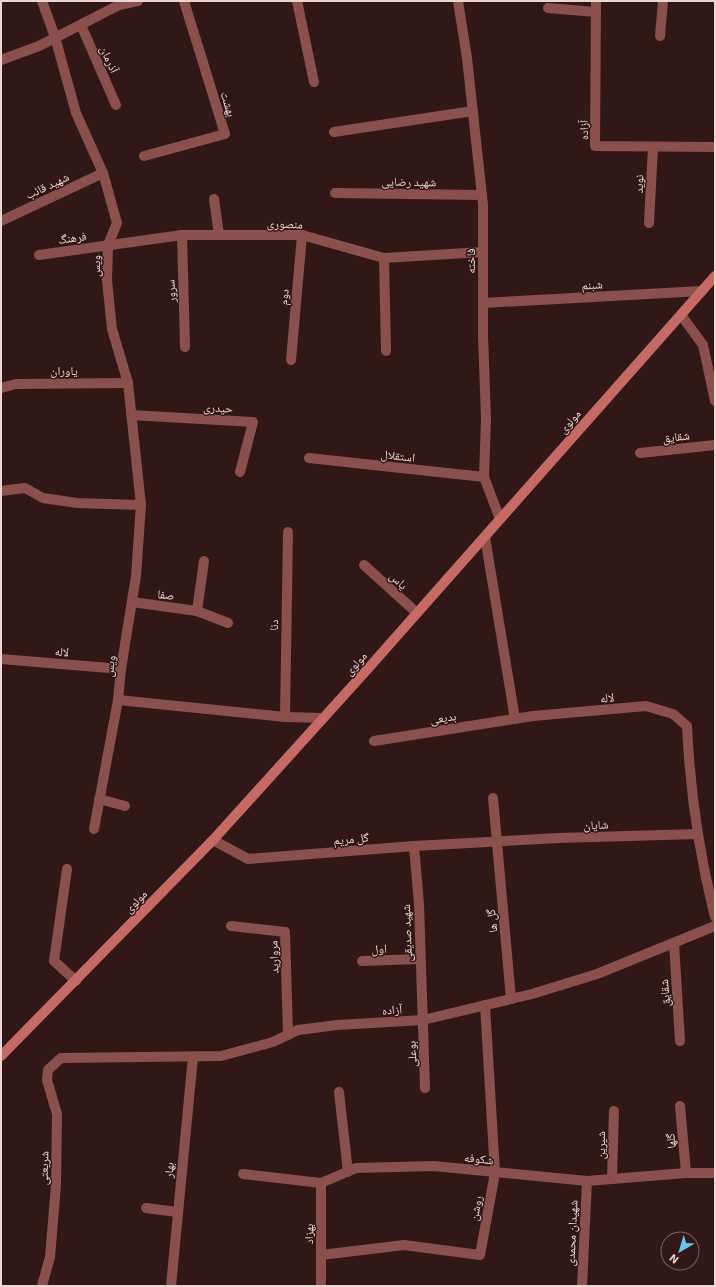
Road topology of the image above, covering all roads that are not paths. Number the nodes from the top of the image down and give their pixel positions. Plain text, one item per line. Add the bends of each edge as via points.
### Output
1 (42, 1) edge
2 (138, 1) edge
3 (184, 1) edge
4 (297, 1) edge
5 (458, 1) edge
6 (596, 1) edge
7 (663, 1) edge
8 (548, 8) dead end
9 (596, 12) junction
10 (81, 24) junction
11 (660, 36) dead end
12 (55, 37) junction
13 (1, 60) edge
14 (314, 82) dead end
15 (116, 105) dead end
16 (473, 111) junction
17 (334, 132) dead end
18 (653, 146) junction
19 (712, 147) edge
20 (144, 156) dead end
21 (103, 173) junction
22 (335, 193) dead end
23 (482, 194) junction
24 (214, 199) dead end
25 (1, 221) edge
26 (649, 222) dead end
27 (182, 235) junction
28 (219, 235) junction
29 (302, 235) junction
30 (108, 245) junction
31 (483, 252) junction
32 (39, 255) dead end
33 (384, 258) junction
34 (715, 276) edge
35 (702, 291) junction
36 (483, 303) junction
37 (681, 315) junction
38 (185, 347) dead end
39 (386, 351) dead end
40 (291, 360) dead end
41 (128, 383) junction
42 (1, 388) edge
43 (715, 399) edge
44 (131, 415) junction
45 (715, 445) edge
46 (640, 453) dead end
47 (309, 458) dead end
48 (240, 472) dead end
49 (484, 477) junction
50 (1, 491) edge
51 (140, 505) junction
52 (500, 519) junction
53 (288, 532) dead end
54 (485, 537) junction
55 (204, 561) dead end
56 (364, 565) dead end
57 (132, 602) junction
58 (197, 611) junction
59 (417, 613) junction
60 (228, 623) dead end
61 (1, 659) edge
62 (121, 669) junction
63 (118, 700) junction
64 (285, 718) junction
65 (323, 718) junction
66 (515, 719) junction
67 (374, 741) dead end
68 (493, 798) dead end
69 (99, 799) junction
70 (125, 806) dead end
71 (94, 829) dead end
72 (698, 834) junction
73 (213, 840) junction
74 (496, 841) junction
75 (414, 846) junction
76 (67, 869) dead end
77 (715, 917) edge
78 (231, 926) dead end
79 (715, 926) edge
80 (674, 943) junction
81 (420, 959) junction
82 (362, 962) dead end
83 (76, 980) junction
84 (511, 999) junction
85 (485, 1005) junction
86 (423, 1020) junction
87 (288, 1036) junction
88 (680, 1041) dead end
89 (1, 1056) edge
90 (193, 1057) junction
91 (61, 1058) joint
92 (425, 1088) dead end
93 (339, 1092) dead end
94 (680, 1106) dead end
95 (614, 1111) dead end
96 (348, 1172) junction
97 (494, 1172) junction
98 (715, 1172) edge
99 (686, 1173) junction
100 (243, 1174) dead end
101 (612, 1179) junction
102 (587, 1181) junction
103 (321, 1183) junction
104 (146, 1208) dead end
105 (178, 1212) junction
106 (321, 1254) junction
107 (42, 1286) edge
108 (171, 1286) edge
109 (321, 1286) edge
110 (582, 1286) edge

1 - 12 street, ویس
2 - 10 street via 119,5
3 - 20 street, بهشت via 225,134
4 - 14 street
5 - 16 street, فاخته
6 - 9 street, آزاده
7 - 11 street
8 - 9 street
9 - 18 street, آزاده via 596,146
10 - 12 street
10 - 15 street, آذرمان
12 - 13 street via 39,46
12 - 21 street, ویس via 76,112
16 - 17 street
16 - 23 street, فاخته
18 - 19 street, آزاده
18 - 26 street, نوید
21 - 25 street, شهید قائب
21 - 30 street, ویس via 117,223
22 - 23 street, شهید رضایی
23 - 31 street, فاخته
24 - 28 street
27 - 28 street, منصوری
27 - 30 street, منصوری
27 - 38 street, سرور
28 - 29 street, منصوری
29 - 33 street, منصوری
29 - 40 street, دوم
30 - 32 street, فرهنگ
30 - 41 street, ویس via 107,280 112,328
31 - 33 street, منصوری
31 - 36 street, فاخته
33 - 39 street
34 - 35 main road, مولوی
35 - 36 street, شبنم
35 - 37 main road, مولوی
36 - 49 street, فاخته via 486,419
37 - 43 street via 703,345
37 - 52 main road, مولوی
41 - 42 street, یاوران via 16,384
41 - 44 street, ویس
44 - 48 street, حیدری via 253,422
44 - 51 street, ویس
45 - 46 street, شقایق
47 - 49 street, استقلال
49 - 52 street, فاخته
50 - 51 street via 25,488 43,498 77,503
51 - 57 street, ویس
52 - 54 main road, مولوی
53 - 64 street, دنا
54 - 59 main road, مولوی
54 - 66 street
55 - 58 street
56 - 59 street, یاس
57 - 58 street, صفا
57 - 62 street, ویس
58 - 60 street, صفا
59 - 65 main road, مولوی
61 - 62 street, لاله
62 - 63 street, ویس
63 - 64 street
63 - 69 street, ویس
64 - 65 street
65 - 73 main road, مولوی
66 - 67 street, بدیعی
66 - 72 street, لاله via 646,706 673,714 687,726
68 - 74 street, گل ها
69 - 70 street
69 - 71 street, ویس
72 - 74 street, شایان
72 - 77 street, لاله
73 - 75 street, گل مریم via 248,859
73 - 83 main road, مولوی
74 - 75 street, گل مریم
74 - 84 street, گل ها
75 - 81 street, شهید صدیقی
76 - 83 street via 54,961
78 - 87 street, مروارید via 285,932
79 - 80 street, آزاده
80 - 84 street, آزاده via 597,974
80 - 88 street, شقایق
81 - 82 street, اول
81 - 86 street, شهید صدیقی
83 - 89 main road, مولوی
84 - 85 street, آزاده
85 - 86 street, آزاده
85 - 97 street, روشن
86 - 87 street, آزاده via 336,1025 298,1030
86 - 92 street, بوعلی
87 - 90 street, آزاده via 221,1056
90 - 91 street, آزاده
90 - 105 street, بهار
91 - 107 street, شریعتی via 48,1070 47,1080 57,1114 56,1185 50,1257
93 - 96 street
94 - 99 street, گلها
95 - 101 street, شیرین
96 - 97 street, شکوفه via 356,1168 434,1166
96 - 103 street, شکوفه
97 - 102 street, شکوفه
97 - 106 street, روشن via 480,1255 404,1245
98 - 99 street, شکوفه
99 - 101 street, شکوفه
100 - 103 street, شکوفه
101 - 102 street, شکوفه
102 - 110 street, شهیدان محمدی
103 - 106 street, بهزاد
104 - 105 street
105 - 108 street, بهار
106 - 109 street, بهزاد

